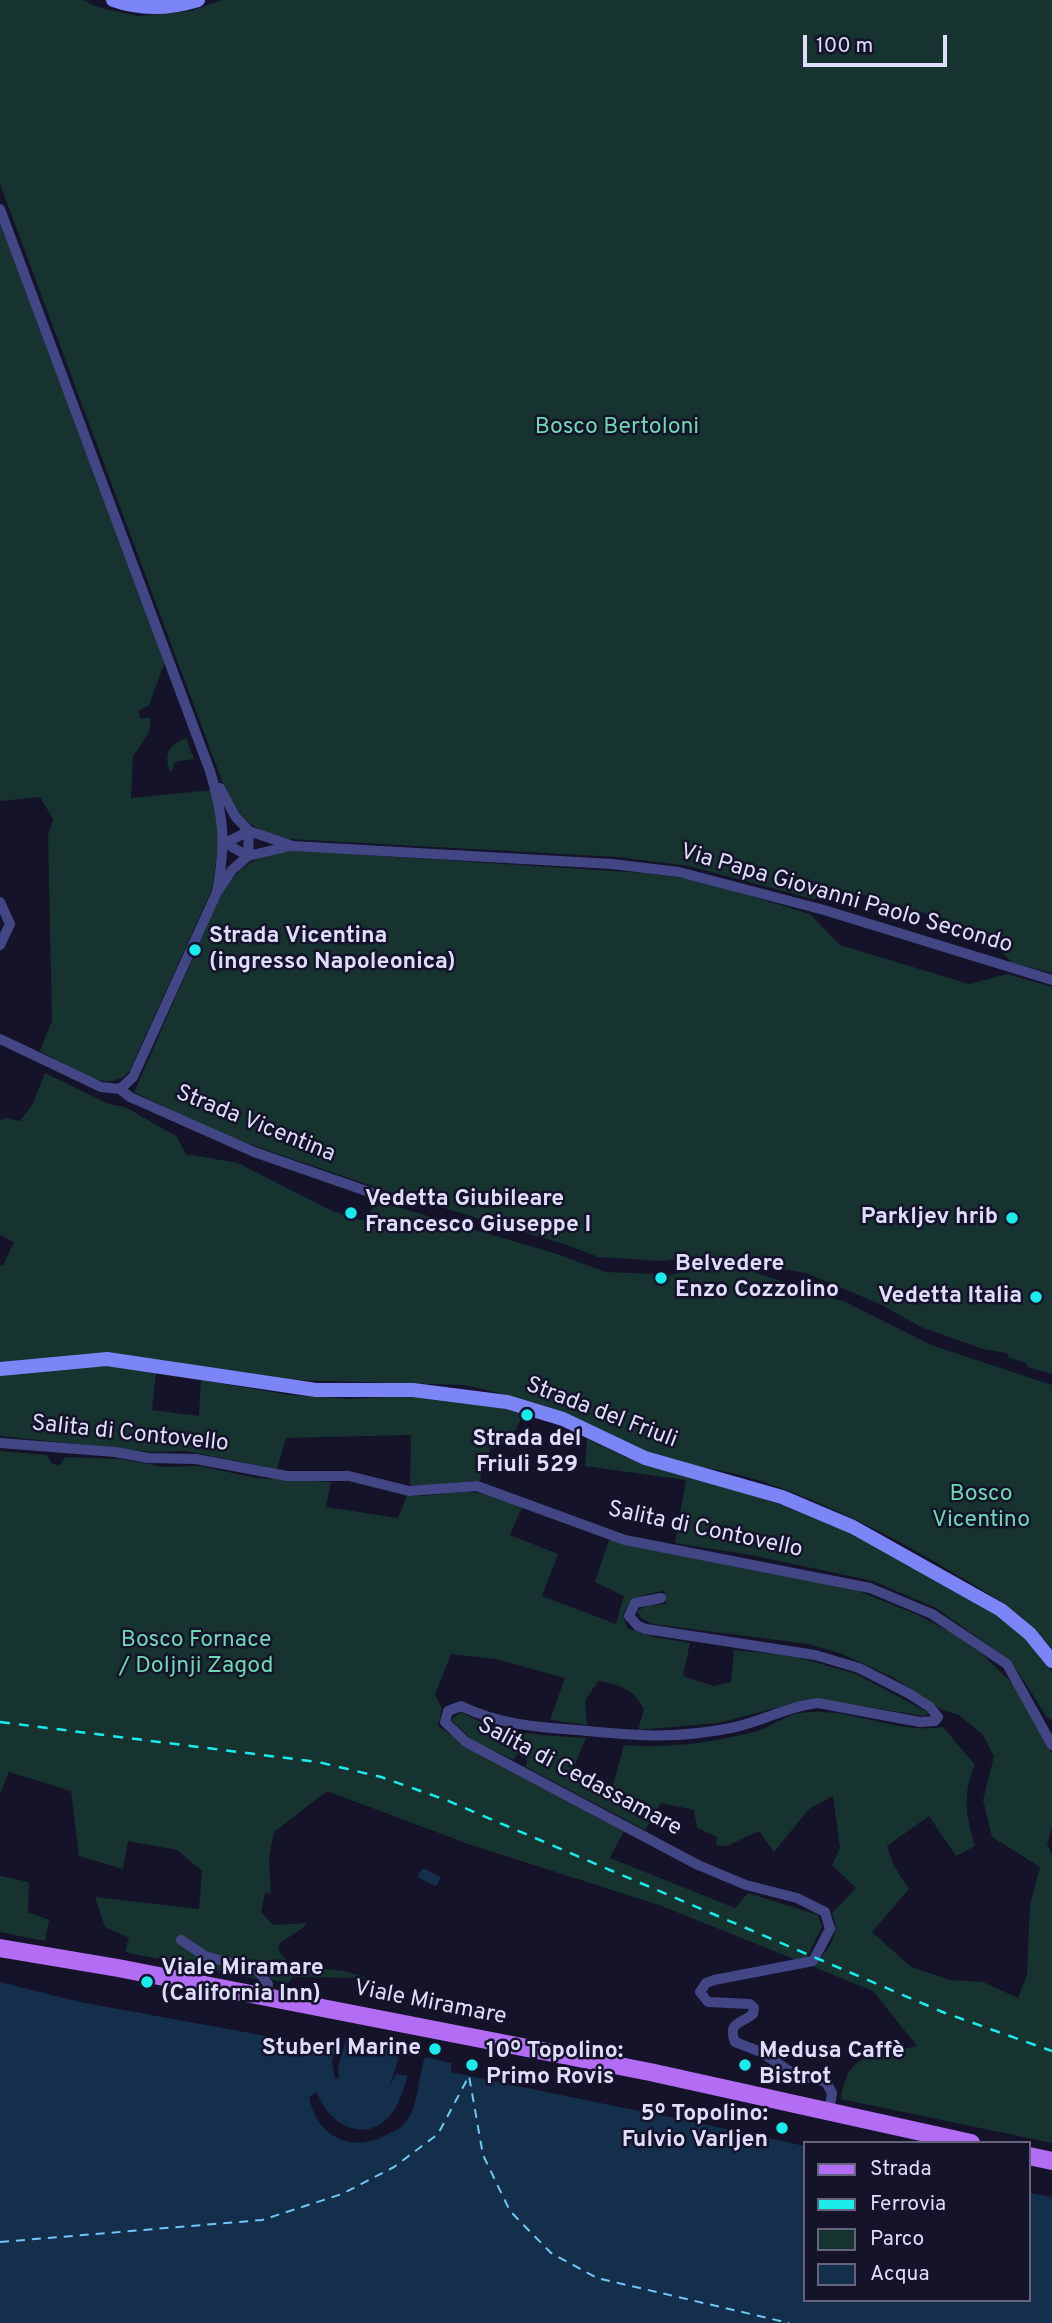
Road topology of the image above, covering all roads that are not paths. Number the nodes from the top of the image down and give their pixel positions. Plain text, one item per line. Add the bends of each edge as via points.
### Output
1 (113, 0) edge
2 (198, 0) edge
3 (0, 209) edge
4 (210, 771) junction
5 (249, 831) junction
6 (225, 843) junction
7 (293, 846) junction
8 (248, 856) junction
9 (217, 892) junction
10 (0, 902) edge
11 (0, 945) edge
12 (1052, 980) edge
13 (0, 1039) edge
14 (120, 1089) junction
15 (378, 1195) dead end
16 (0, 1368) edge
17 (0, 1443) edge
18 (661, 1598) dead end
19 (1052, 1661) edge
20 (1047, 1727) edge
21 (1052, 1745) edge
22 (181, 1940) dead end
23 (0, 1948) edge
24 (266, 1997) junction
25 (829, 2111) junction
26 (962, 2141) edge
27 (1031, 2156) edge
28 (1052, 2161) edge

1 - 2 main road via 148,8
3 - 4 street
4 - 5 street via 235,816
4 - 6 street
5 - 6 street
5 - 7 street, Via Papa Giovanni Paolo Secondo
5 - 8 street
6 - 8 street
6 - 9 street
7 - 8 street, Via Papa Giovanni Paolo Secondo
7 - 12 street, Via Papa Giovanni Paolo Secondo via 679,872 824,910
8 - 9 street
9 - 14 street via 133,1077
10 - 11 street via 10,924
13 - 14 street, Strada Vicentina via 101,1087
14 - 15 street, Strada Vicentina via 254,1152
16 - 19 main road, Strada del Friuli via 107,1359 316,1390 413,1390 508,1402 563,1419 645,1458 770,1493 853,1527 986,1599 1023,1628
17 - 20 street, Salita di Contovello via 196,1459 287,1476 349,1476 410,1491 477,1486 625,1540 841,1580 932,1615 1007,1664
18 - 25 street, Salita di Cedassamare via 635,1603 629,1616 632,1621 646,1629 815,1654 859,1668 908,1693 939,1717 920,1722 818,1703 727,1729 646,1738 511,1724 461,1706 448,1711 445,1722 466,1742 698,1866 797,1898 825,1912 830,1929 813,1961 714,1980 700,1992 708,2003 750,2004 753,2014 732,2029 734,2042 761,2052 792,2073 826,2082 832,2093
20 - 21 street, Salita di Contovello
22 - 24 street via 205,1956 257,1970 268,1984
23 - 24 main road, Viale Miramare
24 - 25 main road, Viale Miramare
25 - 26 main road, Viale Miramare
27 - 28 main road

